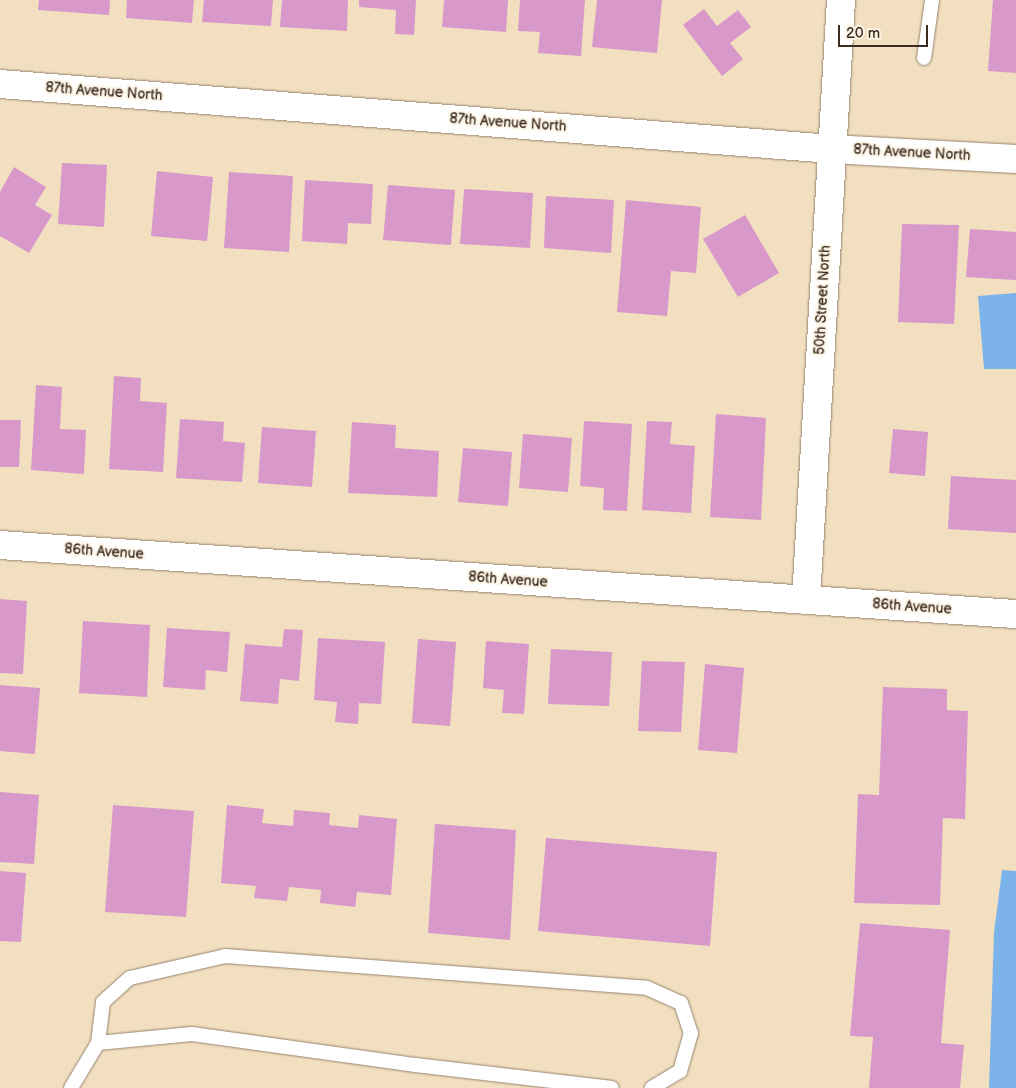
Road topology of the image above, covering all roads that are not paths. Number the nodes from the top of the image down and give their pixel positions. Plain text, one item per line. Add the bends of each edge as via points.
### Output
1 (841, 0) edge
2 (932, 0) edge
3 (924, 58) dead end
4 (0, 84) edge
5 (832, 149) junction
6 (1016, 159) edge
7 (0, 545) edge
8 (806, 600) junction
9 (1016, 614) edge
10 (98, 1043) junction
11 (71, 1088) edge
12 (612, 1088) edge
13 (652, 1088) edge

1 - 5 street, 50th Street North
2 - 3 lane
4 - 5 street, 87th Avenue North
5 - 6 street, 87th Avenue North
5 - 8 street, 50th Street North
7 - 8 street, 86th Avenue
8 - 9 street, 86th Avenue
10 - 11 lane
10 - 12 lane via 192,1034
10 - 13 lane via 103,1002 130,978 225,956 648,988 681,1003 691,1033 680,1071

